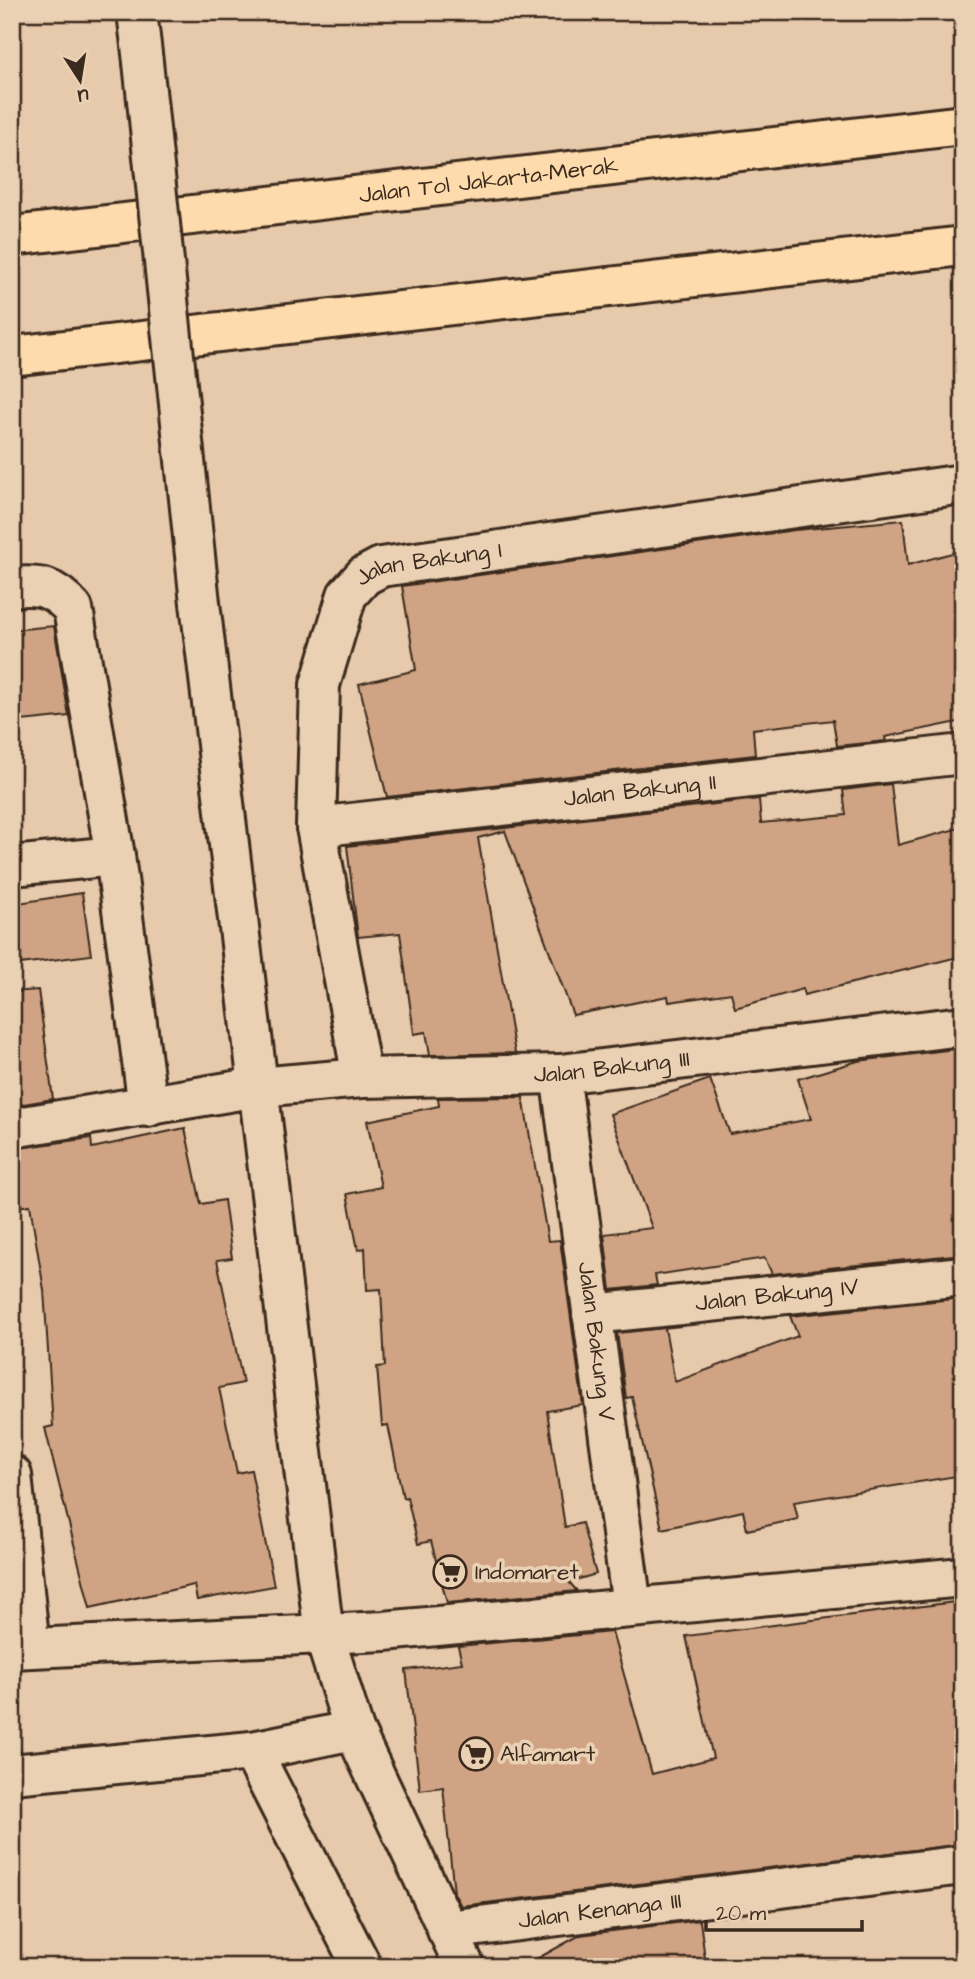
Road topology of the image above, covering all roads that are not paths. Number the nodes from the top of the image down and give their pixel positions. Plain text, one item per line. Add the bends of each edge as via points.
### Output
1 (138, 12) edge
2 (963, 125) edge
3 (12, 236) edge
4 (963, 246) edge
5 (12, 355) edge
6 (963, 484) edge
7 (12, 587) edge
8 (963, 754) edge
9 (316, 827) junction
10 (115, 856) junction
11 (12, 866) edge
12 (963, 1027) edge
13 (560, 1074) junction
14 (362, 1078) junction
15 (258, 1087) junction
16 (148, 1107) junction
17 (12, 1128) edge
18 (963, 1276) edge
19 (592, 1314) junction
20 (12, 1475) edge
21 (963, 1577) edge
22 (632, 1607) junction
23 (324, 1635) junction
24 (21, 1649) edge
25 (354, 1730) junction
26 (252, 1751) junction
27 (12, 1774) edge
28 (963, 1865) edge
29 (447, 1930) junction
30 (362, 1967) edge
31 (465, 1967) edge

1 - 15 street, bridge via 200,603
2 - 3 highway, Jalan Tol Jakarta–Merak
4 - 5 highway
6 - 9 street, Jalan Bakung I via 381,567 364,576 347,595 320,685
7 - 10 street via 39,584 59,593 73,609
8 - 9 street, Jalan Bakung II
9 - 14 street, Jalan Bakung I
10 - 11 street
10 - 16 street
12 - 13 street, Jalan Bakung III
13 - 14 street, Jalan Bakung III
13 - 19 street, Jalan Bakung V
14 - 15 street, Jalan Bakung III
15 - 16 street, Jalan Bakung III
15 - 23 street
16 - 17 street, Jalan Bakung III
18 - 19 street, Jalan Bakung IV
19 - 22 street, Jalan Bakung V
20 - 24 street
21 - 22 street
22 - 23 street
23 - 24 street
23 - 25 street
25 - 26 street
25 - 29 street
26 - 27 street
26 - 30 street
28 - 29 street, Jalan Kenanga III
29 - 31 street

